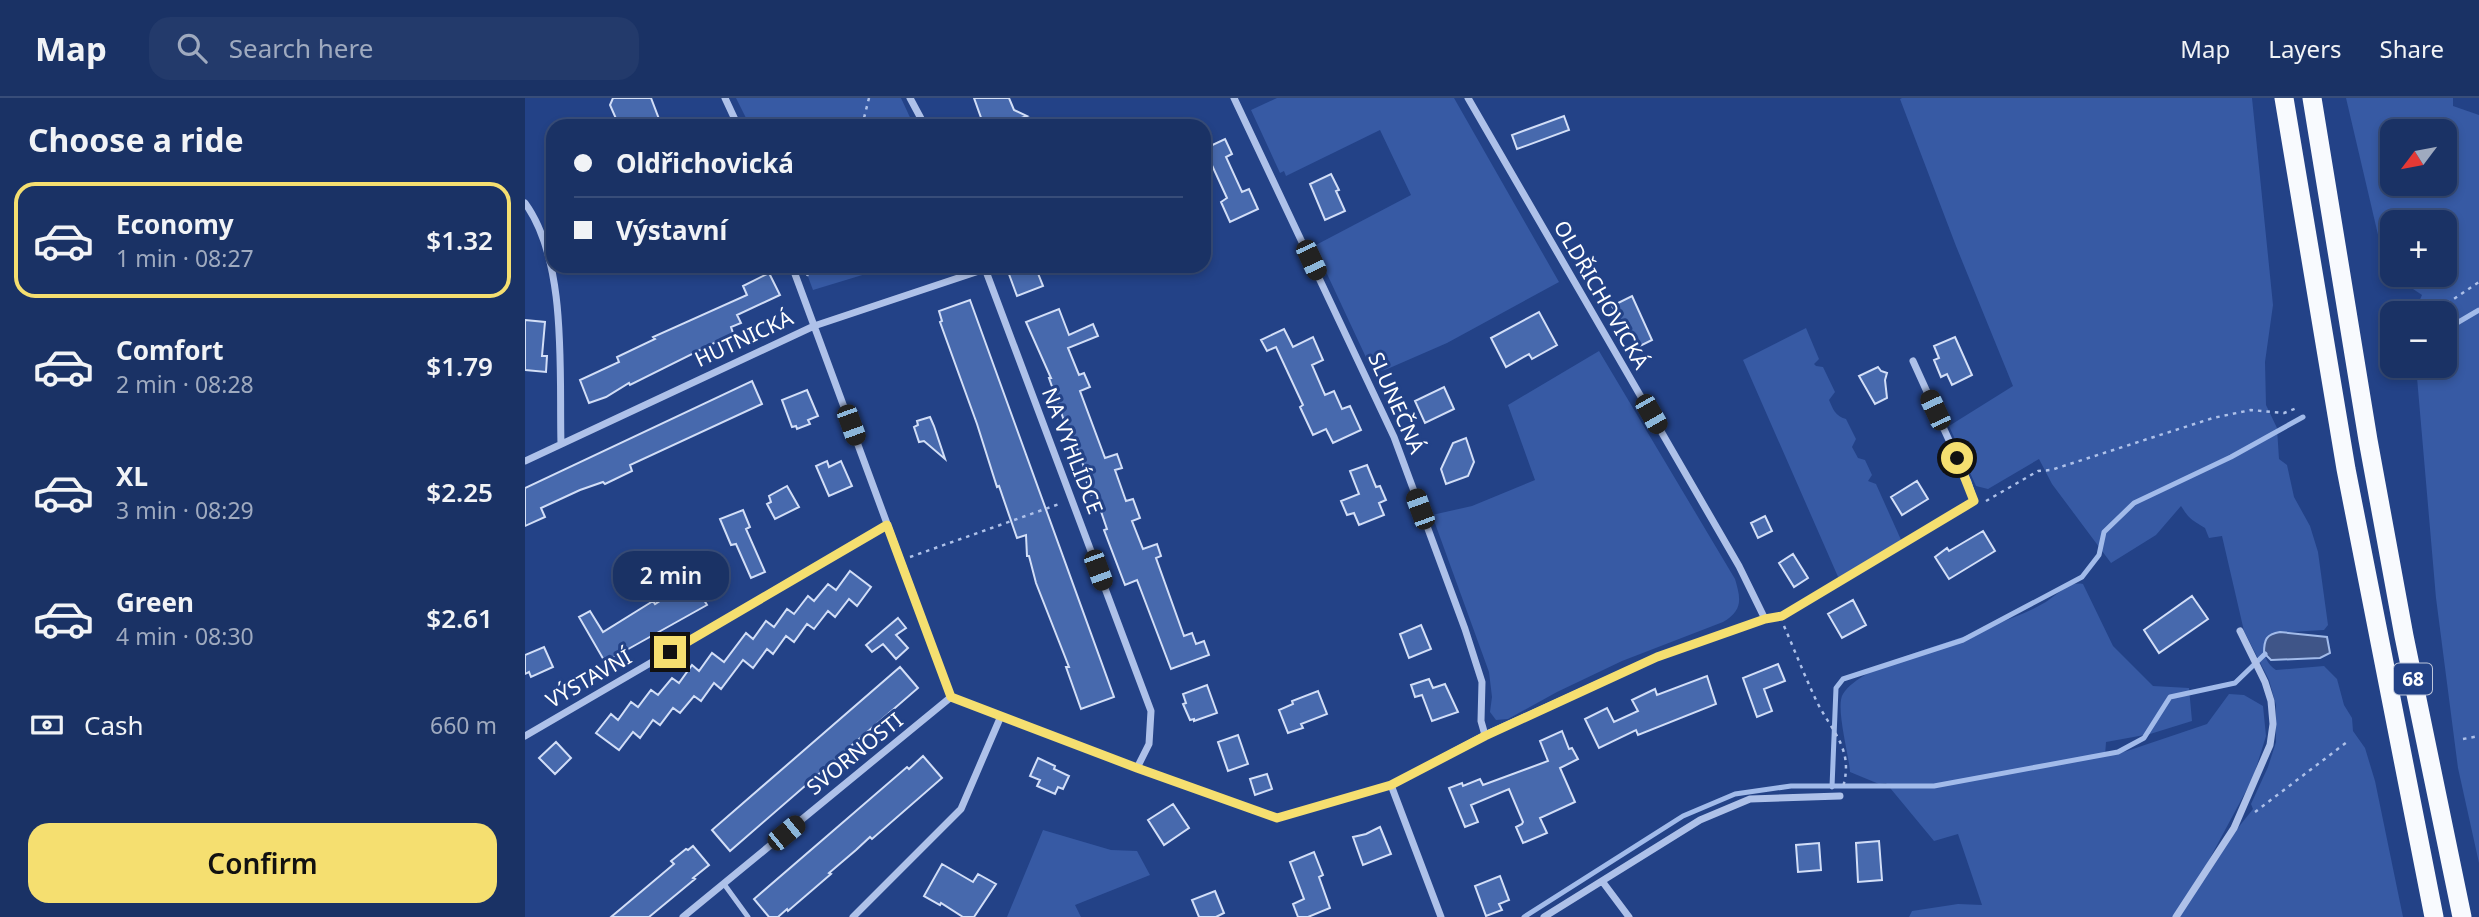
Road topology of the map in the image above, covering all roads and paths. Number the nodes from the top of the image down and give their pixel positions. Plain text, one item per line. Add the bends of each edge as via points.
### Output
1 (725, 98) edge
2 (869, 98) edge
3 (910, 98) edge
4 (1234, 98) edge
5 (1468, 98) edge
6 (2284, 98) edge
7 (2312, 98) edge
8 (735, 119) edge
9 (864, 119) edge
10 (921, 119) edge
11 (525, 203) edge
12 (546, 251) edge
13 (552, 273) edge
14 (795, 273) edge
15 (968, 273) edge
16 (987, 273) edge
17 (2479, 282) edge
18 (2451, 301) edge
19 (814, 326) junction
20 (1913, 361) dead end
21 (2297, 408) dead end
22 (561, 444) junction
23 (525, 461) edge
24 (1072, 499) junction
25 (1974, 501) junction
26 (887, 525) junction
27 (901, 560) junction
28 (1782, 616) junction
29 (1765, 619) junction
30 (2240, 631) dead end
31 (951, 697) junction
32 (1001, 716) junction
33 (525, 736) edge
34 (1485, 736) junction
35 (2479, 736) edge
36 (2463, 739) dead end
37 (2347, 742) dead end
38 (1137, 768) junction
39 (1391, 785) junction
40 (1840, 796) joint
41 (2234, 828) junction
42 (1602, 881) junction
43 (724, 884) junction
44 (683, 917) edge
45 (748, 917) edge
46 (853, 917) edge
47 (1441, 917) edge
48 (1543, 917) edge
49 (1629, 917) edge
50 (2176, 917) edge
51 (2434, 917) edge
52 (2462, 917) edge

1 - 8 street
2 - 9 path
3 - 10 street
4 - 34 street, SLUNEČNÁ via 1394,437 1482,682
5 - 29 street, OLDŘICHOVICKÁ via 1739,566
6 - 51 highway, 68 via 2346,469
7 - 52 highway, 68 via 2368,440
11 - 12 street
13 - 22 street via 558,302
14 - 19 street
15 - 19 street, HUTNICKÁ
16 - 24 street, NA VYHLÍDCE
17 - 18 path
19 - 22 street, HUTNICKÁ
19 - 26 street
20 - 25 street
21 - 25 path via 2213,418 2038,471 1986,500
22 - 23 street, HUTNICKÁ
24 - 27 path
24 - 38 street, NA VYHLÍDCE via 1151,711 1149,744
25 - 28 street
26 - 27 street
26 - 33 street, VÝSTAVNÍ
27 - 31 street
28 - 29 street
28 - 40 path via 1818,704 1841,740 1847,773
29 - 34 street via 1657,657
30 - 41 street via 2265,682 2273,724 2270,745
31 - 32 street
31 - 43 street, SVORNOSTI
32 - 38 street
32 - 46 street via 961,809
34 - 39 street
35 - 36 path
37 - 41 path
38 - 39 street via 1277,818
39 - 47 street
40 - 42 street via 1750,799 1700,820
41 - 50 street
42 - 48 street
42 - 49 street
43 - 44 street, SVORNOSTI
43 - 45 lane

